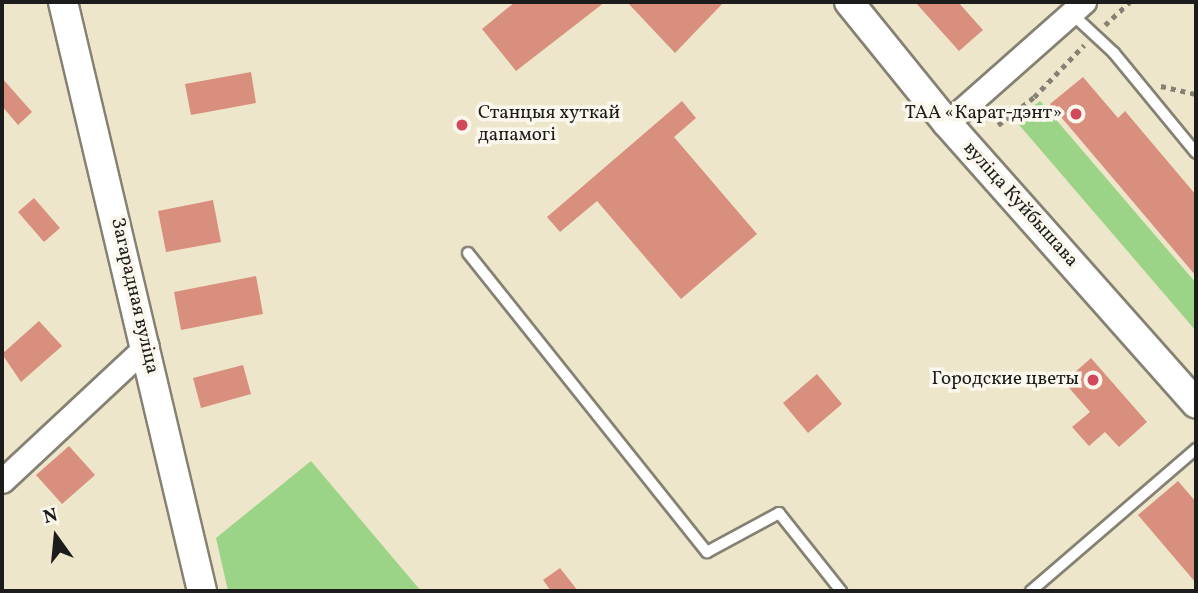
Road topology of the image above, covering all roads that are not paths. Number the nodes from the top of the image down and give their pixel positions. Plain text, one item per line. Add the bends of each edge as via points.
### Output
1 (63, 2) edge
2 (849, 2) edge
3 (1078, 8) edge
4 (947, 123) junction
5 (1196, 153) edge
6 (468, 253) dead end
7 (147, 346) junction
8 (1196, 403) edge
9 (1196, 449) edge
10 (2, 481) edge
11 (202, 591) edge
12 (841, 591) edge
13 (1031, 591) edge

1 - 7 street, Загарадная вуліца
2 - 4 street, вуліца Куйбышава
3 - 4 street
3 - 5 lane
4 - 8 street, вуліца Куйбышава
6 - 12 lane via 707,552 779,513
7 - 10 street
7 - 11 street, Загарадная вуліца
9 - 13 lane

